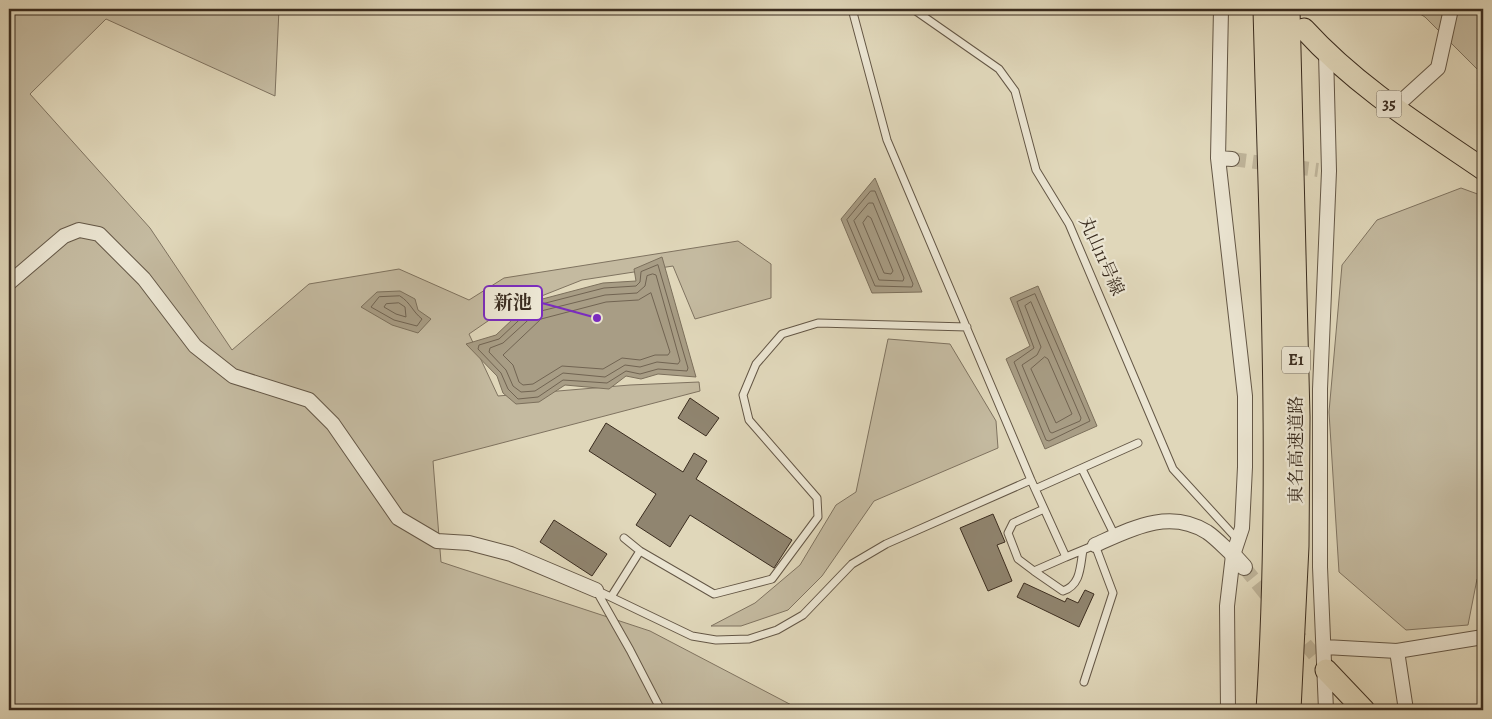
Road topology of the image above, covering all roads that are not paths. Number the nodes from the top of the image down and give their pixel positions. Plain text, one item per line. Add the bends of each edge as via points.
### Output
1 (852, 9) edge
2 (913, 9) edge
3 (1221, 9) edge
4 (1266, 9) edge
5 (1287, 9) edge
6 (1451, 9) edge
7 (1304, 29) dead end
8 (1326, 53) junction
9 (1394, 108) junction
10 (1483, 169) edge
11 (9, 283) edge
12 (966, 327) junction
13 (1138, 443) dead end
14 (1082, 469) junction
15 (1031, 480) junction
16 (1035, 489) junction
17 (1044, 509) junction
18 (1115, 536) junction
19 (624, 538) dead end
20 (1238, 540) junction
21 (1089, 548) junction
22 (640, 551) junction
23 (1066, 557) junction
24 (1238, 561) junction
25 (1034, 570) junction
26 (596, 590) junction
27 (610, 596) junction
28 (1483, 637) edge
29 (1397, 651) junction
30 (1322, 659) junction
31 (1084, 682) dead end
32 (661, 710) edge
33 (1228, 710) edge
34 (1269, 710) edge
35 (1288, 710) edge
36 (1326, 710) edge
37 (1364, 710) edge
38 (1406, 710) edge

1 - 12 lane via 887,140
2 - 20 lane, 丸山11号線 via 999,69 1015,91 1036,170 1068,224 1173,469
3 - 20 street via 1225,158 1245,396 1246,467 1242,528
4 - 34 highway, 東名高速道路 / E1 via 1276,414 1276,540
5 - 35 highway, 東名高速道路 / E1 via 1297,417 1296,546
6 - 9 street via 1438,68
7 - 8 main road, 35
8 - 9 main road, 35
8 - 30 street via 1320,389
9 - 10 main road, 35
11 - 26 street via 64,236 79,230 99,234 144,278 194,346 233,376 308,400 333,424 398,518 438,541 469,543 511,554
12 - 15 lane
12 - 22 lane via 818,323 782,334 756,364 743,396 749,420 817,498 818,518 772,578 714,594
13 - 14 lane
14 - 16 lane
14 - 18 lane
15 - 16 lane
15 - 27 lane via 886,544 852,564 803,615 777,630 749,639 716,640 692,636
16 - 17 lane
17 - 23 lane
17 - 25 lane via 1013,523 1008,533 1018,559
18 - 21 street
18 - 24 street via 1138,526 1171,520 1189,523 1208,532
19 - 22 lane
20 - 24 street
21 - 23 lane
21 - 25 lane via 1078,580 1071,588 1063,591
21 - 31 lane via 1113,593
22 - 27 lane
23 - 25 lane
24 - 33 street via 1227,606
26 - 27 lane
26 - 32 lane
28 - 29 street
29 - 30 street
29 - 38 street
30 - 36 street
30 - 37 main road

